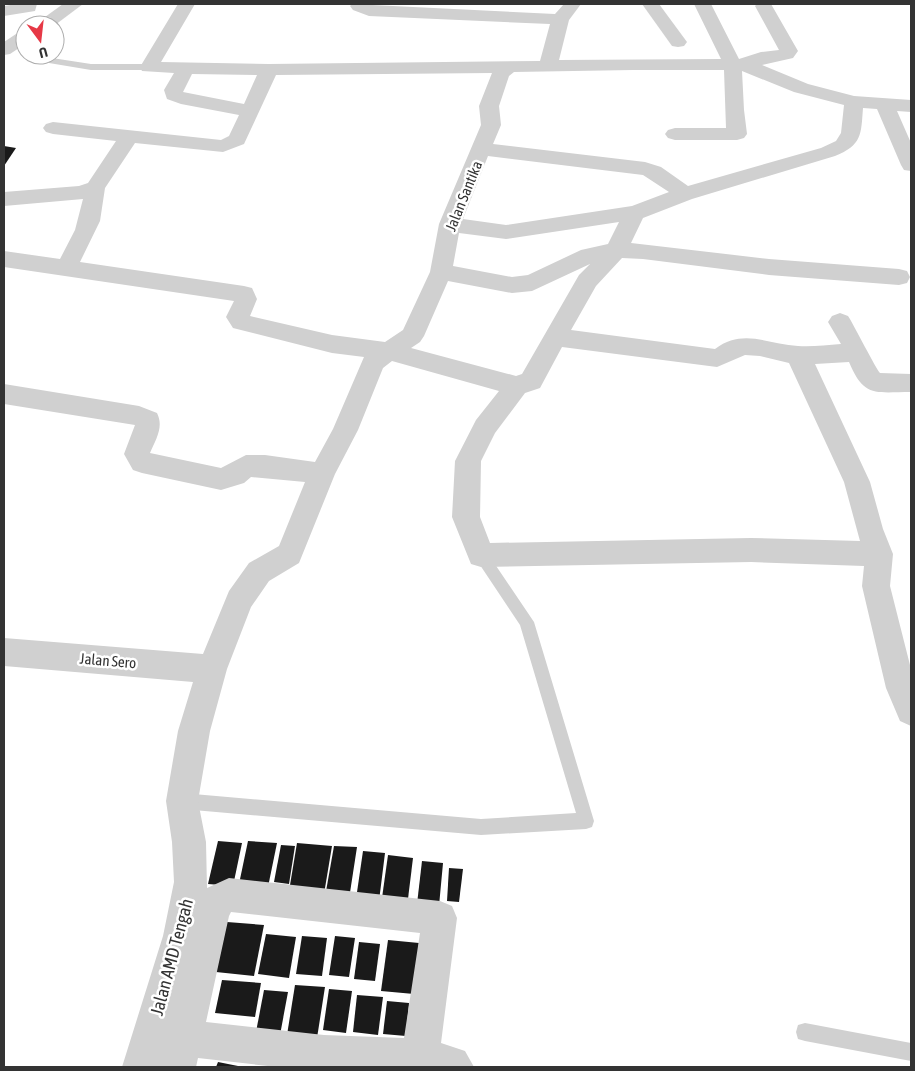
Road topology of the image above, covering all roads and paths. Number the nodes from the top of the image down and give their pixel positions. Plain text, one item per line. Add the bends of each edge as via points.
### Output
1 (29, 4) edge
2 (74, 4) edge
3 (186, 4) edge
4 (360, 4) edge
5 (573, 4) edge
6 (650, 4) edge
7 (702, 4) edge
8 (768, 5) edge
9 (4, 11) edge
10 (58, 15) edge
11 (560, 19) junction
12 (678, 42) dead end
13 (15, 43) edge
14 (4, 50) edge
15 (65, 63) edge
16 (740, 65) junction
17 (548, 66) junction
18 (149, 67) junction
19 (510, 67) junction
20 (186, 68) junction
21 (269, 70) junction
22 (854, 102) junction
23 (885, 106) junction
24 (911, 106) edge
25 (250, 111) junction
26 (53, 128) dead end
27 (675, 134) dead end
28 (129, 137) junction
29 (483, 149) junction
30 (911, 165) edge
31 (95, 188) junction
32 (685, 194) junction
33 (4, 199) edge
34 (635, 213) junction
35 (450, 224) junction
36 (616, 250) junction
37 (5, 261) edge
38 (66, 268) junction
39 (441, 272) junction
40 (900, 277) dead end
41 (840, 322) dead end
42 (556, 337) junction
43 (387, 351) junction
44 (857, 352) junction
45 (798, 355) junction
46 (911, 383) edge
47 (516, 386) junction
48 (4, 394) edge
49 (322, 474) junction
50 (879, 554) junction
51 (481, 555) junction
52 (4, 652) edge
53 (212, 669) junction
54 (911, 711) edge
55 (182, 801) junction
56 (805, 1032) dead end
57 (911, 1052) edge
58 (181, 1053) edge
59 (420, 1057) junction
60 (323, 1061) edge
61 (141, 1067) edge
62 (455, 1067) edge

1 - 9 street
2 - 10 street
3 - 18 street
4 - 11 street via 369,12
5 - 11 street
6 - 12 street
7 - 16 street
8 - 16 street via 789,51
11 - 17 street
13 - 14 street
15 - 18 lane via 91,67
16 - 17 street
16 - 22 street via 800,88
16 - 27 street via 734,110 738,134
17 - 19 street
18 - 20 street
19 - 21 street
19 - 29 street, Jalan Santika via 501,73 489,106 491,125
20 - 21 street
20 - 25 street via 173,90 174,95
21 - 25 street
22 - 23 street
22 - 32 street via 851,133 844,145
23 - 24 street
23 - 30 street
25 - 28 street via 237,140 223,146
26 - 28 street
28 - 31 street
29 - 32 street via 654,172
29 - 35 street, Jalan Santika
31 - 33 street via 81,193
31 - 38 street via 90,224
32 - 34 street
34 - 35 street via 506,232
34 - 36 street
35 - 39 street, Jalan Santika
36 - 39 street via 589,255 532,283 512,285
36 - 40 street via 768,267
36 - 42 street via 587,281
37 - 38 street
38 - 43 street via 244,294 246,299 238,317 241,322 332,344
39 - 43 street, Jalan Santika via 412,336
41 - 44 street
42 - 45 street via 717,358 738,346
42 - 47 street via 531,381
43 - 47 street
43 - 49 street, Jalan Santika via 373,362 345,430
44 - 45 street
44 - 46 street via 867,376 875,382
45 - 50 street via 857,482
47 - 51 street via 485,427 468,461 466,517
48 - 49 street via 148,420 138,454 142,462 221,479 235,475 246,466
49 - 53 street, Jalan Santika via 289,554 260,572 239,600
50 - 51 street via 752,550
50 - 54 street via 876,586 901,688
51 - 55 lane via 527,622 586,821 481,827
52 - 53 street, Jalan Sero
53 - 55 street, Jalan AMD Tengah via 194,731
55 - 61 street, Jalan AMD Tengah via 191,882 181,936
56 - 57 lane
58 - 59 street via 213,908 220,899 229,895 440,918
58 - 60 street
59 - 60 street
59 - 62 street

